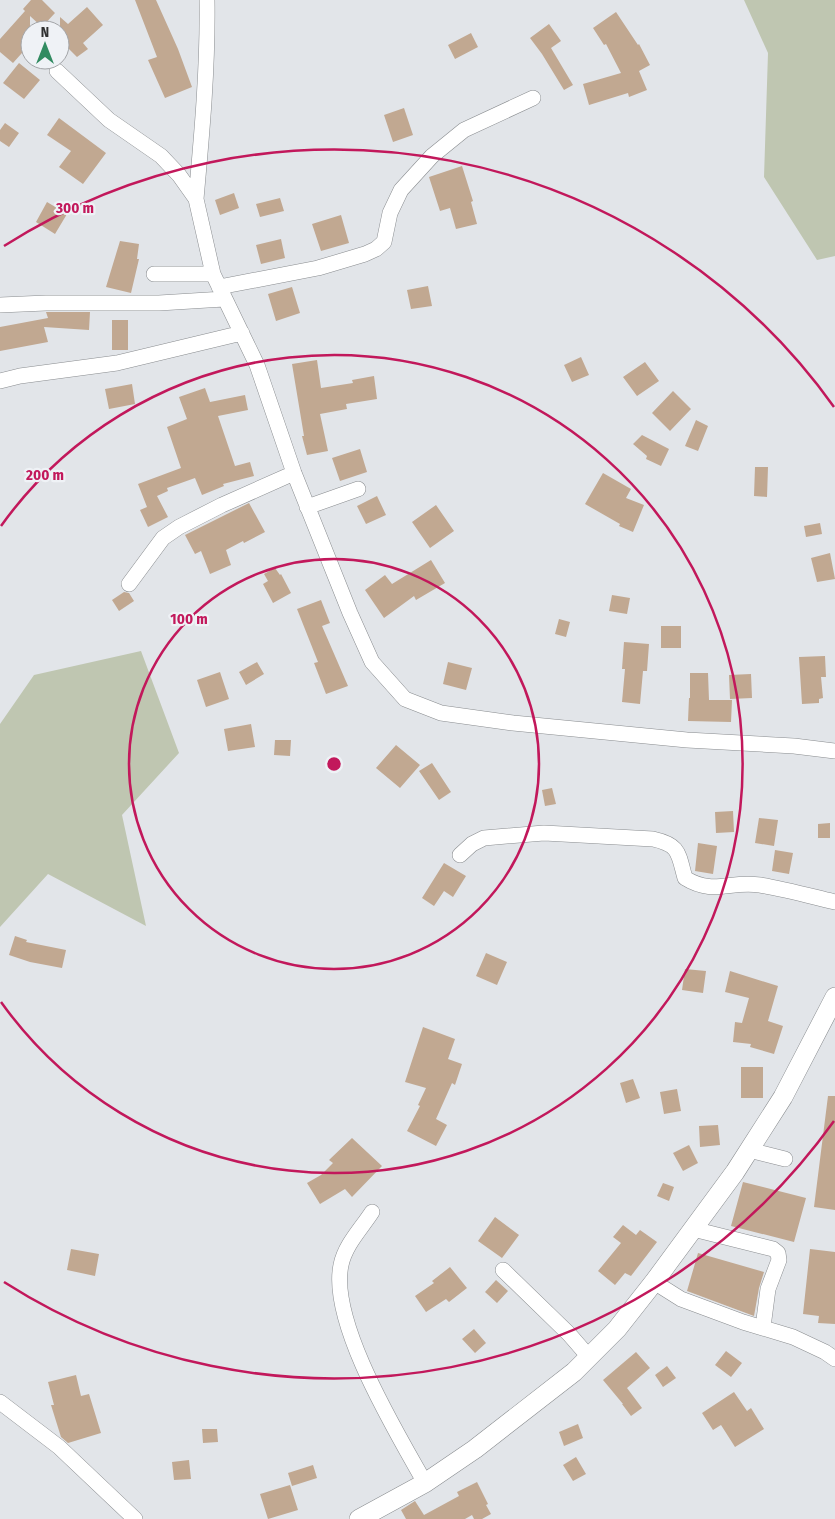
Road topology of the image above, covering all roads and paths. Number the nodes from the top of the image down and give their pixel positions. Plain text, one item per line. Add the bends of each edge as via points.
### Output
1 (207, 0) edge
2 (57, 71) dead end
3 (534, 98) dead end
4 (196, 199) junction
5 (154, 274) dead end
6 (219, 287) junction
7 (0, 306) edge
8 (242, 333) junction
9 (0, 381) edge
10 (294, 473) junction
11 (358, 488) dead end
12 (307, 507) junction
13 (129, 584) dead end
14 (835, 751) edge
15 (460, 855) dead end
16 (835, 902) edge
17 (835, 998) edge
18 (749, 1150) junction
19 (785, 1159) dead end
20 (372, 1212) dead end
21 (693, 1229) junction
22 (503, 1270) dead end
23 (654, 1282) junction
24 (763, 1327) junction
25 (589, 1357) junction
26 (835, 1359) edge
27 (0, 1402) edge
28 (425, 1483) junction
29 (135, 1519) edge
30 (359, 1519) edge

1 - 4 street via 202,138
2 - 4 street via 109,120 161,156 179,174
3 - 6 street via 464,130 432,156 401,190 390,214 384,242 376,249 318,268
4 - 6 street
5 - 6 street
6 - 7 street via 159,304 54,302
6 - 8 street
8 - 9 street via 118,363
8 - 10 street via 257,365
10 - 12 street
10 - 13 street via 222,505 162,538
11 - 12 street
12 - 14 street via 372,662 405,699 441,713 513,723
15 - 16 street via 484,838 544,833 653,839 676,848 685,878 693,883 719,888 759,884
17 - 18 street via 783,1097
18 - 19 street
18 - 21 street
20 - 28 street via 346,1250 341,1266 343,1304 350,1334 376,1392
21 - 23 street
21 - 24 street via 778,1253 779,1260 768,1289
22 - 25 street
23 - 24 street via 681,1300
23 - 25 street via 617,1329
24 - 26 street via 793,1337
25 - 28 street via 523,1414
27 - 29 street via 59,1447
28 - 30 street

